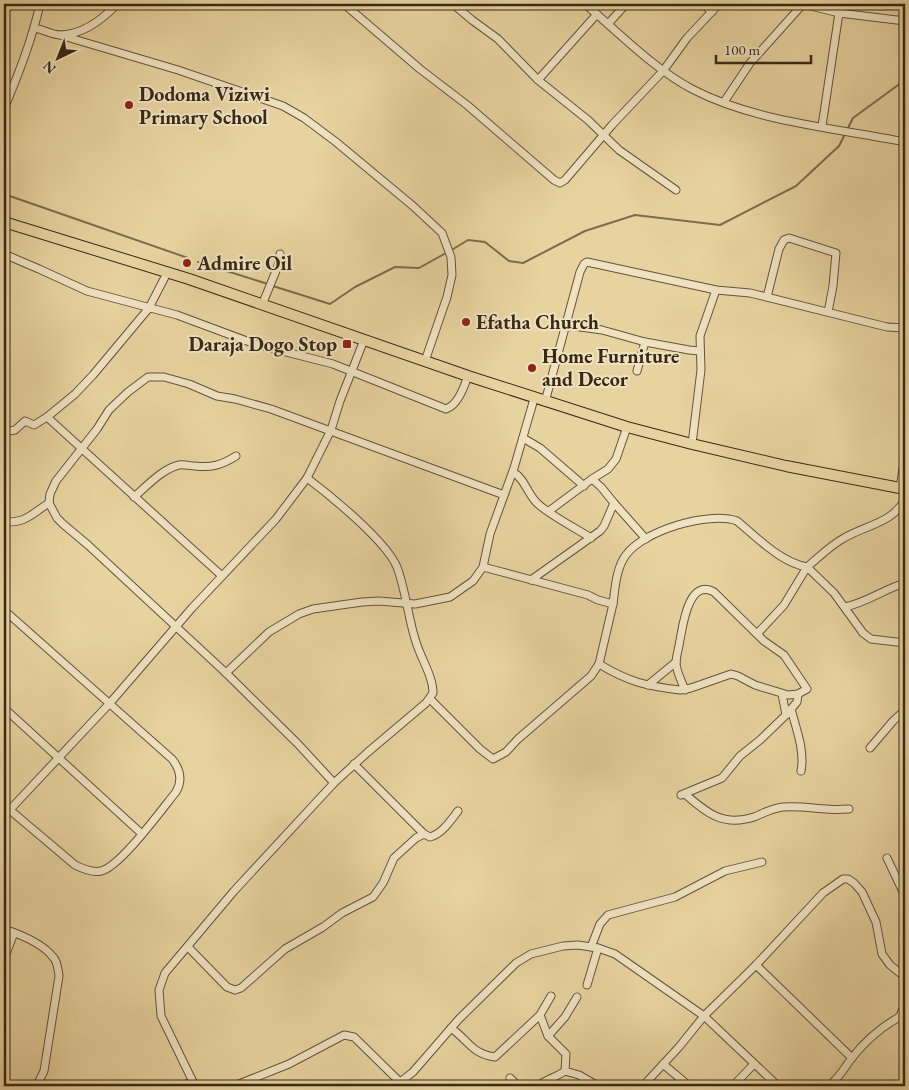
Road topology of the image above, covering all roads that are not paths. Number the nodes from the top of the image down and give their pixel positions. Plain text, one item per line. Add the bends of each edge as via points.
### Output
1 (40, 4) edge
2 (117, 4) edge
3 (344, 4) edge
4 (454, 4) edge
5 (585, 4) edge
6 (626, 4) edge
7 (703, 4) edge
8 (719, 4) edge
9 (803, 4) edge
10 (905, 7) edge
11 (712, 12) junction
12 (839, 13) junction
13 (597, 14) junction
14 (904, 20) edge
15 (608, 24) junction
16 (34, 28) junction
17 (60, 35) junction
18 (663, 71) junction
19 (538, 80) junction
20 (724, 102) junction
21 (4, 109) edge
22 (822, 126) junction
23 (603, 136) junction
24 (905, 142) edge
25 (676, 190) dead end
26 (4, 222) edge
27 (4, 254) edge
28 (280, 254) dead end
29 (166, 273) junction
30 (716, 290) junction
31 (767, 297) junction
32 (264, 300) junction
33 (149, 308) junction
34 (828, 312) junction
35 (566, 324) junction
36 (905, 328) edge
37 (364, 340) junction
38 (644, 342) junction
39 (700, 350) junction
40 (425, 361) junction
41 (637, 371) dead end
42 (351, 372) junction
43 (468, 376) junction
44 (534, 399) junction
45 (545, 402) junction
46 (47, 417) junction
47 (627, 427) junction
48 (331, 430) junction
49 (4, 432) edge
50 (523, 438) junction
51 (692, 444) junction
52 (81, 448) junction
53 (236, 456) dead end
54 (905, 456) edge
55 (512, 472) junction
56 (308, 478) junction
57 (592, 479) junction
58 (584, 486) junction
59 (902, 489) edge
60 (504, 494) junction
61 (134, 497) junction
62 (905, 499) edge
63 (50, 503) junction
64 (614, 503) junction
65 (549, 511) junction
66 (4, 522) edge
67 (591, 538) junction
68 (646, 539) junction
69 (483, 567) junction
70 (807, 567) junction
71 (222, 576) junction
72 (531, 580) junction
73 (905, 583) edge
74 (407, 603) junction
75 (613, 604) junction
76 (846, 608) junction
77 (4, 610) edge
78 (175, 627) junction
79 (757, 634) junction
80 (905, 643) edge
81 (676, 662) junction
82 (599, 664) junction
83 (226, 673) junction
84 (648, 685) junction
85 (685, 690) junction
86 (782, 694) junction
87 (798, 694) junction
88 (430, 699) junction
89 (110, 703) junction
90 (4, 708) edge
91 (905, 710) edge
92 (789, 712) junction
93 (870, 748) dead end
94 (59, 757) junction
95 (354, 764) junction
96 (801, 771) dead end
97 (334, 783) junction
98 (849, 809) dead end
99 (5, 810) edge
100 (458, 811) dead end
101 (142, 834) junction
102 (424, 834) junction
103 (887, 858) dead end
104 (762, 862) dead end
105 (905, 896) edge
106 (4, 929) edge
107 (14, 933) junction
108 (188, 948) junction
109 (595, 948) junction
110 (4, 959) edge
111 (756, 965) junction
112 (905, 977) edge
113 (587, 985) dead end
114 (551, 996) dead end
115 (577, 997) dead end
116 (905, 1003) edge
117 (903, 1015) edge
118 (540, 1016) junction
119 (704, 1016) junction
120 (451, 1028) junction
121 (548, 1036) junction
122 (852, 1058) junction
123 (663, 1064) junction
124 (754, 1064) junction
125 (565, 1071) junction
126 (510, 1078) dead end
127 (193, 1084) edge
128 (400, 1085) edge
129 (34, 1086) edge
130 (181, 1086) edge
131 (234, 1086) edge
132 (518, 1086) edge
133 (538, 1086) edge
134 (598, 1086) edge
135 (643, 1086) edge
136 (689, 1086) edge
137 (733, 1086) edge
138 (778, 1086) edge
139 (829, 1086) edge

1 - 16 street
2 - 17 street via 95,24
3 - 23 street via 557,182 563,182
4 - 19 street via 498,39
5 - 13 street
6 - 15 street
7 - 11 street
8 - 11 street
9 - 12 street
9 - 20 street via 750,63
10 - 14 street
11 - 18 street via 687,38
12 - 14 street
12 - 22 street
13 - 15 street
13 - 19 street
15 - 18 street
16 - 17 street
16 - 21 street
17 - 40 street via 283,106 304,118 375,173 442,233 451,257 452,275 447,297
18 - 20 street via 691,89
18 - 23 street
19 - 23 street
20 - 22 street via 785,120
22 - 24 street
23 - 25 street
26 - 29 highway
27 - 33 street via 87,291
28 - 32 street
29 - 32 highway
29 - 33 street
30 - 31 street
30 - 35 street via 587,262 580,272
30 - 39 street via 700,336
31 - 34 street
31 - 34 street via 779,248 789,238 836,253
32 - 37 highway
33 - 42 street via 254,344 333,364
33 - 46 street via 87,381
34 - 36 street via 887,327
35 - 38 street
35 - 45 street
37 - 40 highway
37 - 42 street
38 - 39 street
38 - 41 street
39 - 51 street via 701,370
40 - 43 highway
42 - 43 street via 446,409 453,405
42 - 48 street
43 - 44 highway
44 - 45 highway
44 - 50 street
45 - 47 highway
46 - 49 street via 34,425 25,421 15,430
46 - 52 street
47 - 51 highway
47 - 57 street via 616,459 608,469
48 - 52 street via 272,409 217,396 189,384 164,377 148,377 109,410
48 - 56 street
48 - 60 street
50 - 55 street
50 - 58 street via 540,448
51 - 59 highway
52 - 61 street
52 - 63 street via 56,481
53 - 61 street via 223,464 209,467 180,465 163,473
54 - 59 street
55 - 60 street
55 - 65 street via 522,479 537,503
56 - 71 street via 276,519
56 - 74 street via 386,550 396,565
57 - 58 street
57 - 64 street
58 - 65 street
60 - 69 street
61 - 71 street
62 - 70 street via 892,516 842,539
63 - 66 street via 16,523
63 - 78 street via 56,518
64 - 67 street via 604,526
64 - 68 street
65 - 67 street
67 - 72 street
68 - 70 street via 658,532 707,518 732,519 780,556
68 - 75 street via 625,556
69 - 72 street
69 - 74 street via 473,582 450,597
70 - 76 street
70 - 79 street via 781,609
71 - 78 street
72 - 75 street
73 - 76 street
74 - 83 street via 362,602 313,609 269,632
74 - 88 street via 415,640 431,680 433,693
75 - 82 street
76 - 80 street via 871,639
77 - 89 street
78 - 83 street
78 - 89 street
79 - 81 street via 714,592 701,589 684,616
79 - 87 street via 776,648 807,688
81 - 84 street
81 - 85 street
82 - 84 street via 625,679
82 - 88 street via 591,676 506,752 493,759
83 - 97 street
84 - 85 street
85 - 86 street via 733,674
86 - 87 street
86 - 92 street
87 - 92 street via 797,702
88 - 95 street
89 - 94 street
89 - 101 street via 172,759 180,773 180,786
90 - 94 street
91 - 93 street
92 - 96 street via 801,752
92 - 98 street via 740,756 722,778 683,795 707,813 720,818 739,819 783,807
94 - 99 street
94 - 101 street
95 - 97 street
95 - 102 street
97 - 108 street via 234,891
99 - 101 street via 75,865 91,871 108,869
100 - 102 street via 437,835 430,837
102 - 108 street via 394,858 373,897 285,949 241,988 235,990 226,986
103 - 105 street
104 - 109 street via 725,871 675,897 608,915 600,924
106 - 107 street
107 - 110 street
107 - 129 street via 34,942 54,957 59,976 44,1070
108 - 127 street via 165,973 159,990 159,1005 163,1023
109 - 113 street
109 - 119 street via 615,954
109 - 120 street via 563,946 531,954 516,963
111 - 112 street via 823,893 846,879 860,888 869,905 878,927 882,954
111 - 119 street
111 - 122 street
114 - 118 street
115 - 121 street
116 - 117 street
117 - 122 street via 872,1037
118 - 120 street via 495,1057 474,1051
118 - 121 street
119 - 123 street
119 - 124 street
120 - 128 street
121 - 125 street via 566,1054
122 - 139 street
123 - 135 street
123 - 136 street
124 - 137 street
124 - 138 street
125 - 133 street
125 - 134 street
126 - 132 street
127 - 130 street
128 - 131 street via 348,1034

